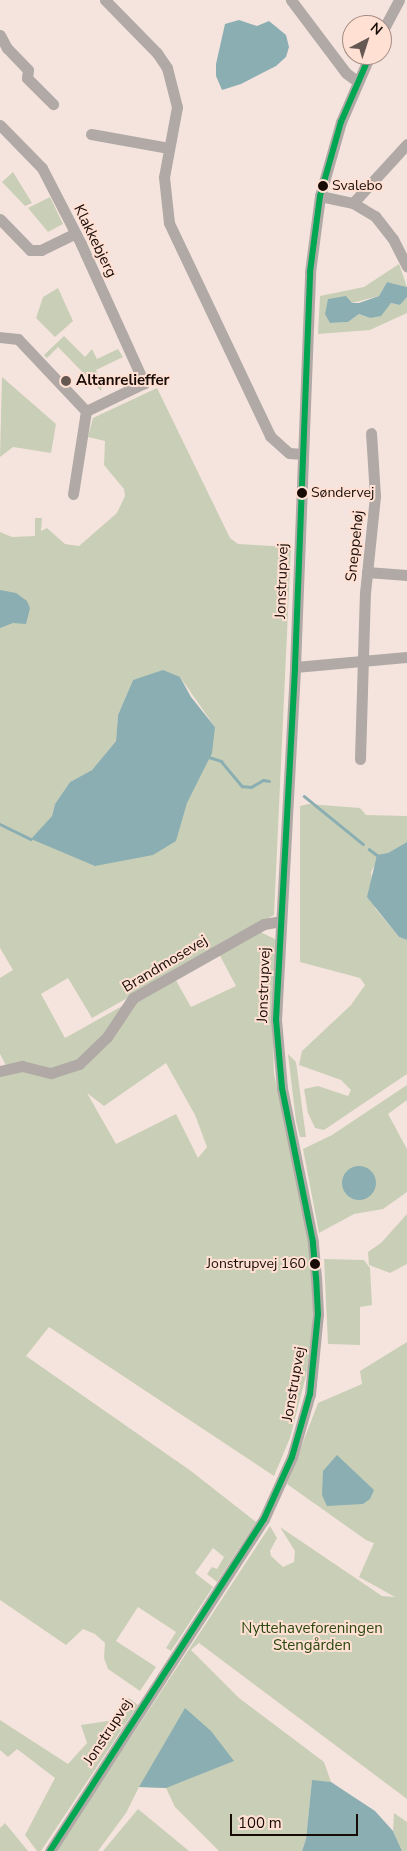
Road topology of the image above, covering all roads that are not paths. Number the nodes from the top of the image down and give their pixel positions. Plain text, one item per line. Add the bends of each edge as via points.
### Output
1 (105, 0) edge
2 (291, 0) edge
3 (399, 0) edge
4 (391, 15) edge
5 (0, 34) edge
6 (365, 65) edge
7 (357, 81) junction
8 (53, 104) dead end
9 (0, 125) edge
10 (91, 134) dead end
11 (407, 144) edge
12 (169, 148) junction
13 (320, 196) junction
14 (353, 203) junction
15 (0, 219) edge
16 (74, 234) junction
17 (407, 267) edge
18 (0, 337) edge
19 (86, 411) junction
20 (371, 433) dead end
21 (303, 454) junction
22 (73, 494) dead end
23 (367, 572) junction
24 (407, 575) edge
25 (407, 658) edge
26 (363, 663) junction
27 (295, 667) junction
28 (360, 759) dead end
29 (281, 921) junction
30 (0, 1071) edge
31 (50, 1851) edge

1 - 12 street via 157,53 167,68 177,108
2 - 7 street via 346,73
3 - 4 street
5 - 8 street via 7,48 28,70 27,78
6 - 7 street, Jonstrupvej
7 - 13 street, Jonstrupvej
9 - 16 street, Klakkebjerg via 42,168
10 - 12 street
11 - 14 street
12 - 21 street via 164,177 169,223 270,436 289,453
13 - 14 street
13 - 21 street, Jonstrupvej via 310,272
14 - 17 street via 384,225
15 - 16 street via 30,250 41,250
16 - 19 street, Klakkebjerg via 144,383
18 - 19 street via 18,339
19 - 22 street
20 - 23 street, Sneppehøj via 375,496
21 - 27 street, Jonstrupvej
23 - 24 street
23 - 26 street, Sneppehøj
25 - 26 street
26 - 27 street
26 - 28 street, Sneppehøj
27 - 29 street, Jonstrupvej
29 - 30 street, Brandmosevej via 264,924 133,998 107,1037 79,1064 51,1074 22,1066
29 - 31 street, Jonstrupvej via 276,1020 279,1060 313,1242 318,1306 316,1352 301,1428 264,1519

